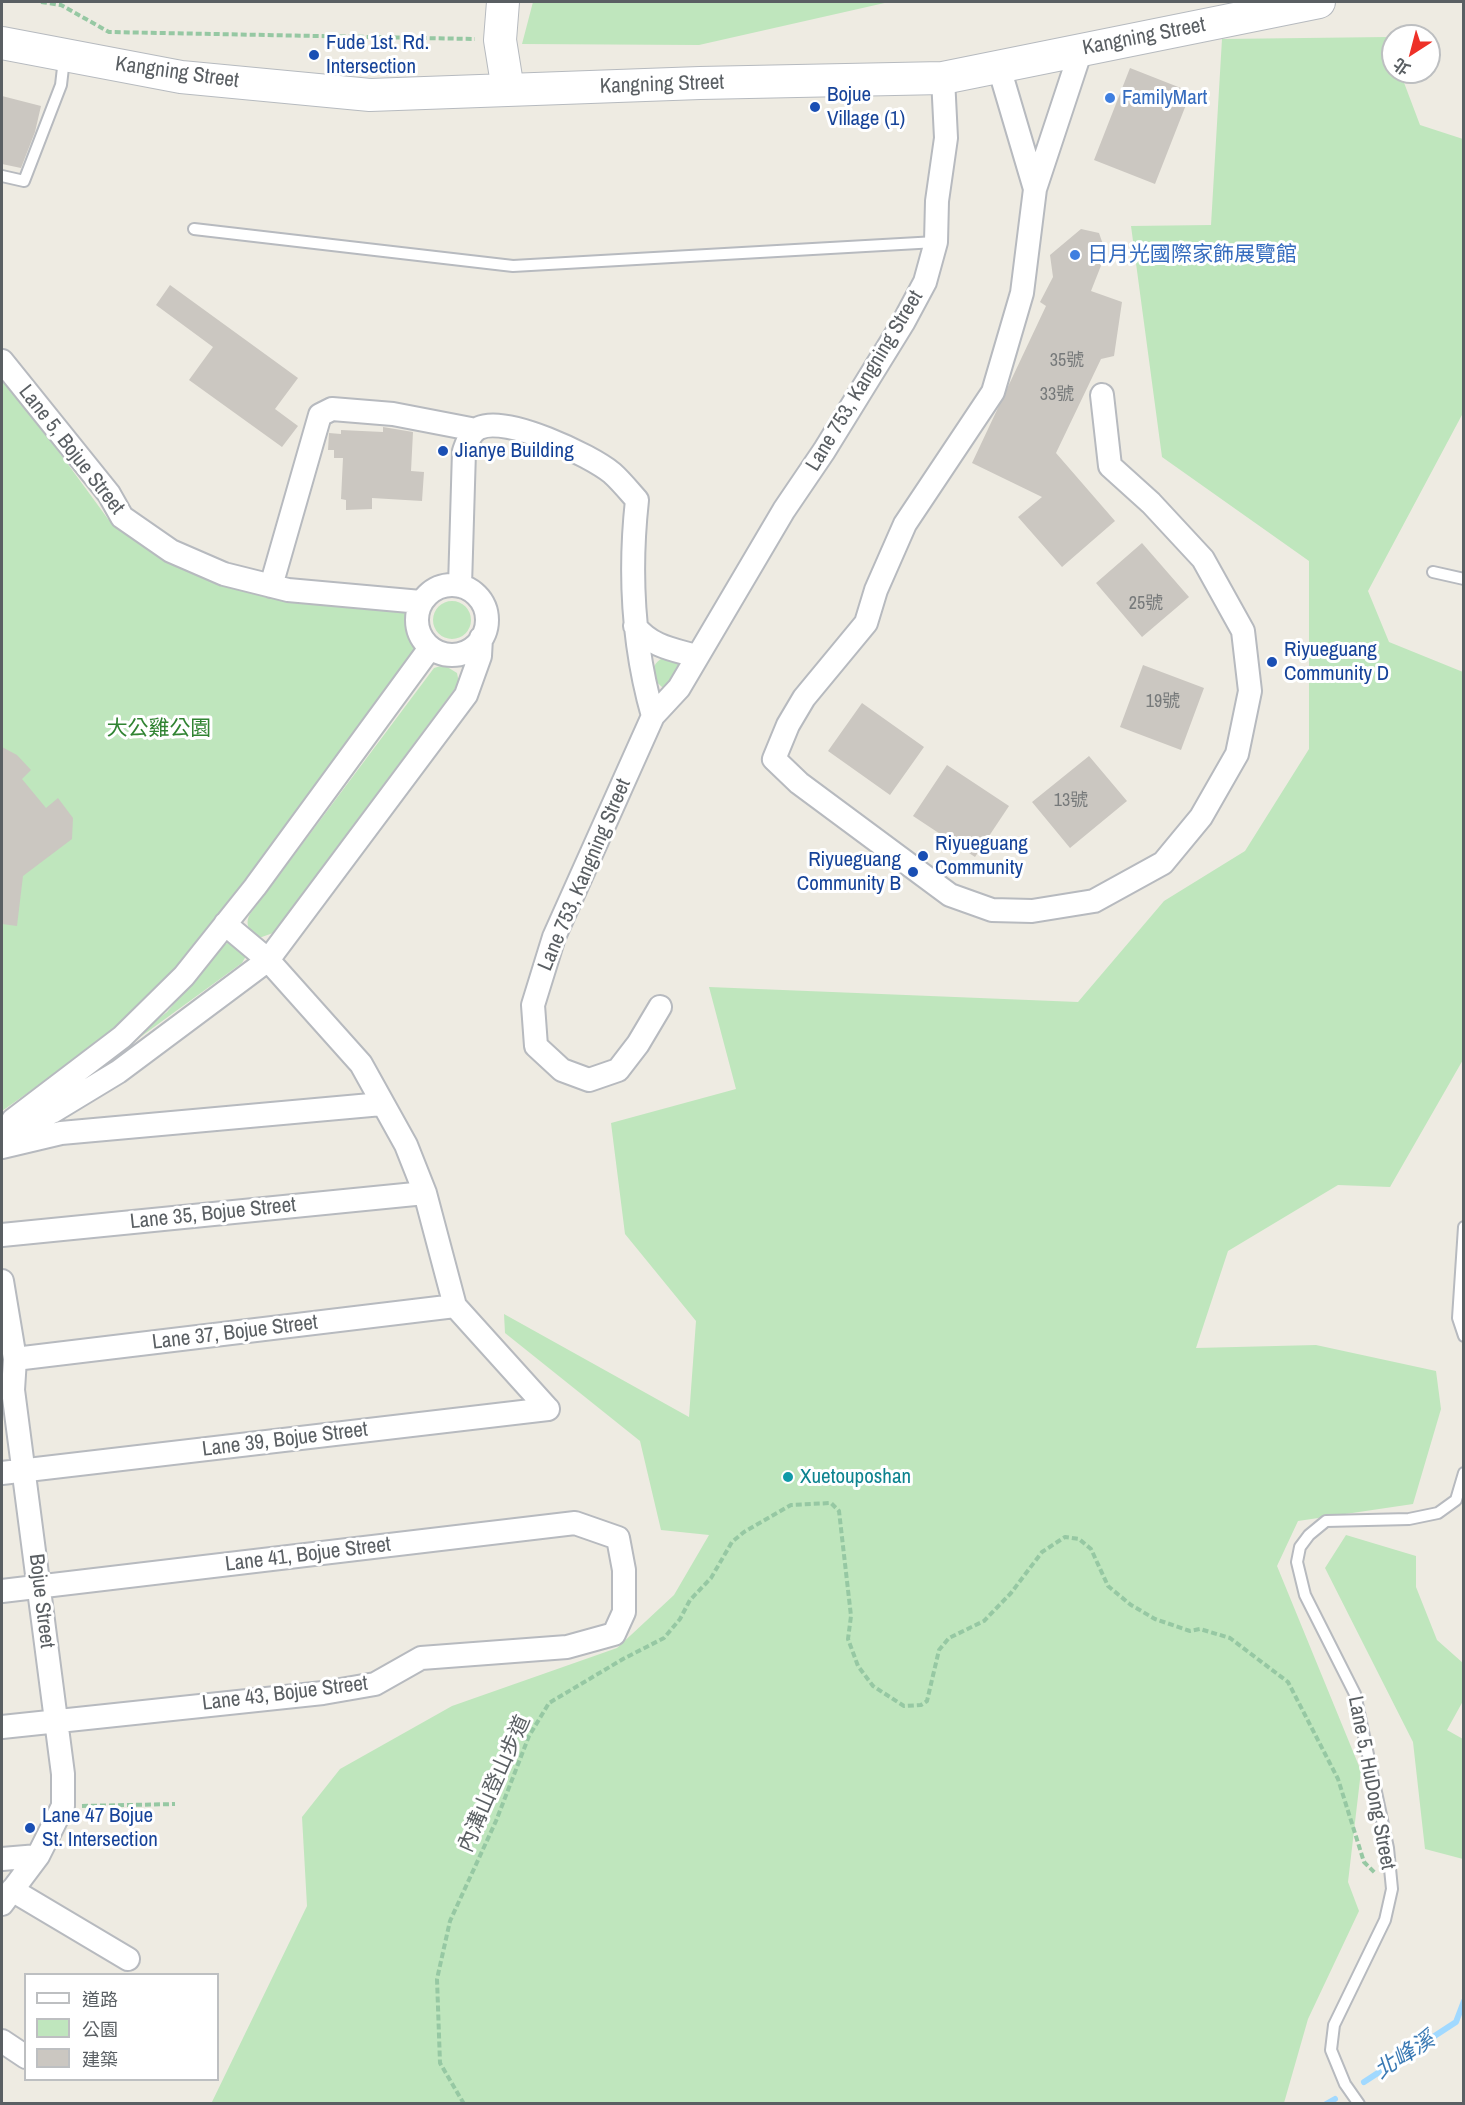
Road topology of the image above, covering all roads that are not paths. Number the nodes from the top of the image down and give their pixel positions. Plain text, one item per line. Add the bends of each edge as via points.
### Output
1 (503, 2) edge
2 (1318, 2) edge
3 (2, 43) edge
4 (1081, 50) junction
5 (65, 55) junction
6 (998, 64) junction
7 (943, 78) junction
8 (508, 90) junction
9 (2, 176) edge
10 (1035, 189) junction
11 (194, 229) dead end
12 (936, 242) junction
13 (2, 361) edge
14 (1102, 395) dead end
15 (476, 430) junction
16 (1433, 572) dead end
17 (1464, 579) edge
18 (271, 586) junction
19 (460, 586) junction
20 (421, 603) junction
21 (635, 626) junction
22 (481, 638) junction
23 (430, 648) junction
24 (696, 656) junction
25 (653, 717) junction
26 (225, 924) junction
27 (268, 960) junction
28 (660, 1007) dead end
29 (382, 1104) junction
30 (2, 1128) edge
31 (2, 1137) edge
32 (2, 1147) edge
33 (425, 1193) junction
34 (1464, 1227) edge
35 (2, 1235) edge
36 (2, 1281) edge
37 (454, 1306) junction
38 (1464, 1336) edge
39 (15, 1359) junction
40 (7, 1391) edge
41 (12, 1471) edge
42 (1464, 1473) edge
43 (1460, 1501) edge
44 (575, 1523) joint
45 (40, 1587) junction
46 (2, 1592) edge
47 (56, 1721) junction
48 (2, 1727) edge
49 (38, 1856) junction
50 (2, 1859) edge
51 (7, 1897) edge
52 (128, 1959) dead end
53 (2, 2041) edge
54 (24, 2056) edge
55 (1359, 2103) edge

1 - 8 street via 500,40
2 - 4 street, Kangning Street
3 - 5 street, Kangning Street
4 - 6 street, Kangning Street
4 - 10 street
5 - 8 street, Kangning Street via 181,77 370,95
5 - 9 lane via 61,85 24,181
6 - 7 street, Kangning Street
6 - 10 street
7 - 8 street, Kangning Street
7 - 12 street, Lane 753, Kangning Street via 946,138
10 - 14 street via 1022,293 993,392 905,524 866,623 804,698 774,759 799,783 950,895 992,910 1032,911 1094,901 1163,863 1201,817 1237,754 1250,691 1243,632 1203,559 1110,466
11 - 12 lane via 513,266
12 - 24 street, Lane 753, Kangning Street via 925,282 903,323
13 - 18 street, Lane 5, Bojue Street via 109,494 122,517 171,551 224,574
15 - 18 street via 393,414 332,409 320,415
15 - 19 street via 464,451
15 - 21 street via 495,426 546,437 612,473 637,500 632,549
16 - 17 lane
18 - 20 street, Lane 5, Bojue Street
19 - 20 street via 433,590
19 - 22 street via 476,595 483,605 486,616
20 - 23 street via 418,629
21 - 24 street via 645,639 659,646
21 - 25 street
22 - 23 street via 474,647 452,655
22 - 27 street via 480,656 466,695
23 - 26 street
24 - 25 street, Lane 753, Kangning Street via 674,696
25 - 28 street, Lane 753, Kangning Street via 554,937 533,1005 536,1046 562,1070 589,1080 618,1070
26 - 27 street
26 - 30 street via 184,976 122,1037
27 - 29 street via 361,1064
27 - 31 street via 118,1072
29 - 32 street via 61,1133
29 - 33 street
33 - 35 street, Lane 35, Bojue Street
33 - 37 street
34 - 38 lane via 1458,1318
36 - 39 street, Bojue Street
37 - 39 street, Lane 37, Bojue Street
37 - 41 street, Lane 39, Bojue Street via 548,1409
39 - 40 street, Bojue Street
40 - 41 street, Bojue Street
41 - 45 street, Bojue Street
42 - 43 lane, Lane 5, HuDong Street
43 - 55 lane, Lane 5, HuDong Street via 1438,1513 1409,1519 1326,1521 1300,1547 1297,1562 1305,1595 1355,1694 1388,1848 1392,1889 1385,1920 1334,2025 1331,2050 1345,2084
44 - 45 street, Lane 41, Bojue Street
44 - 47 street, Lane 43, Bojue Street via 618,1538 624,1570 624,1612 614,1634 567,1647 421,1658 375,1684 323,1693
45 - 46 street, Lane 41, Bojue Street
45 - 47 street, Bojue Street
47 - 48 street
47 - 49 street, Bojue Street via 63,1806
49 - 50 street
49 - 51 street, Bojue Street
51 - 52 street
53 - 54 street

